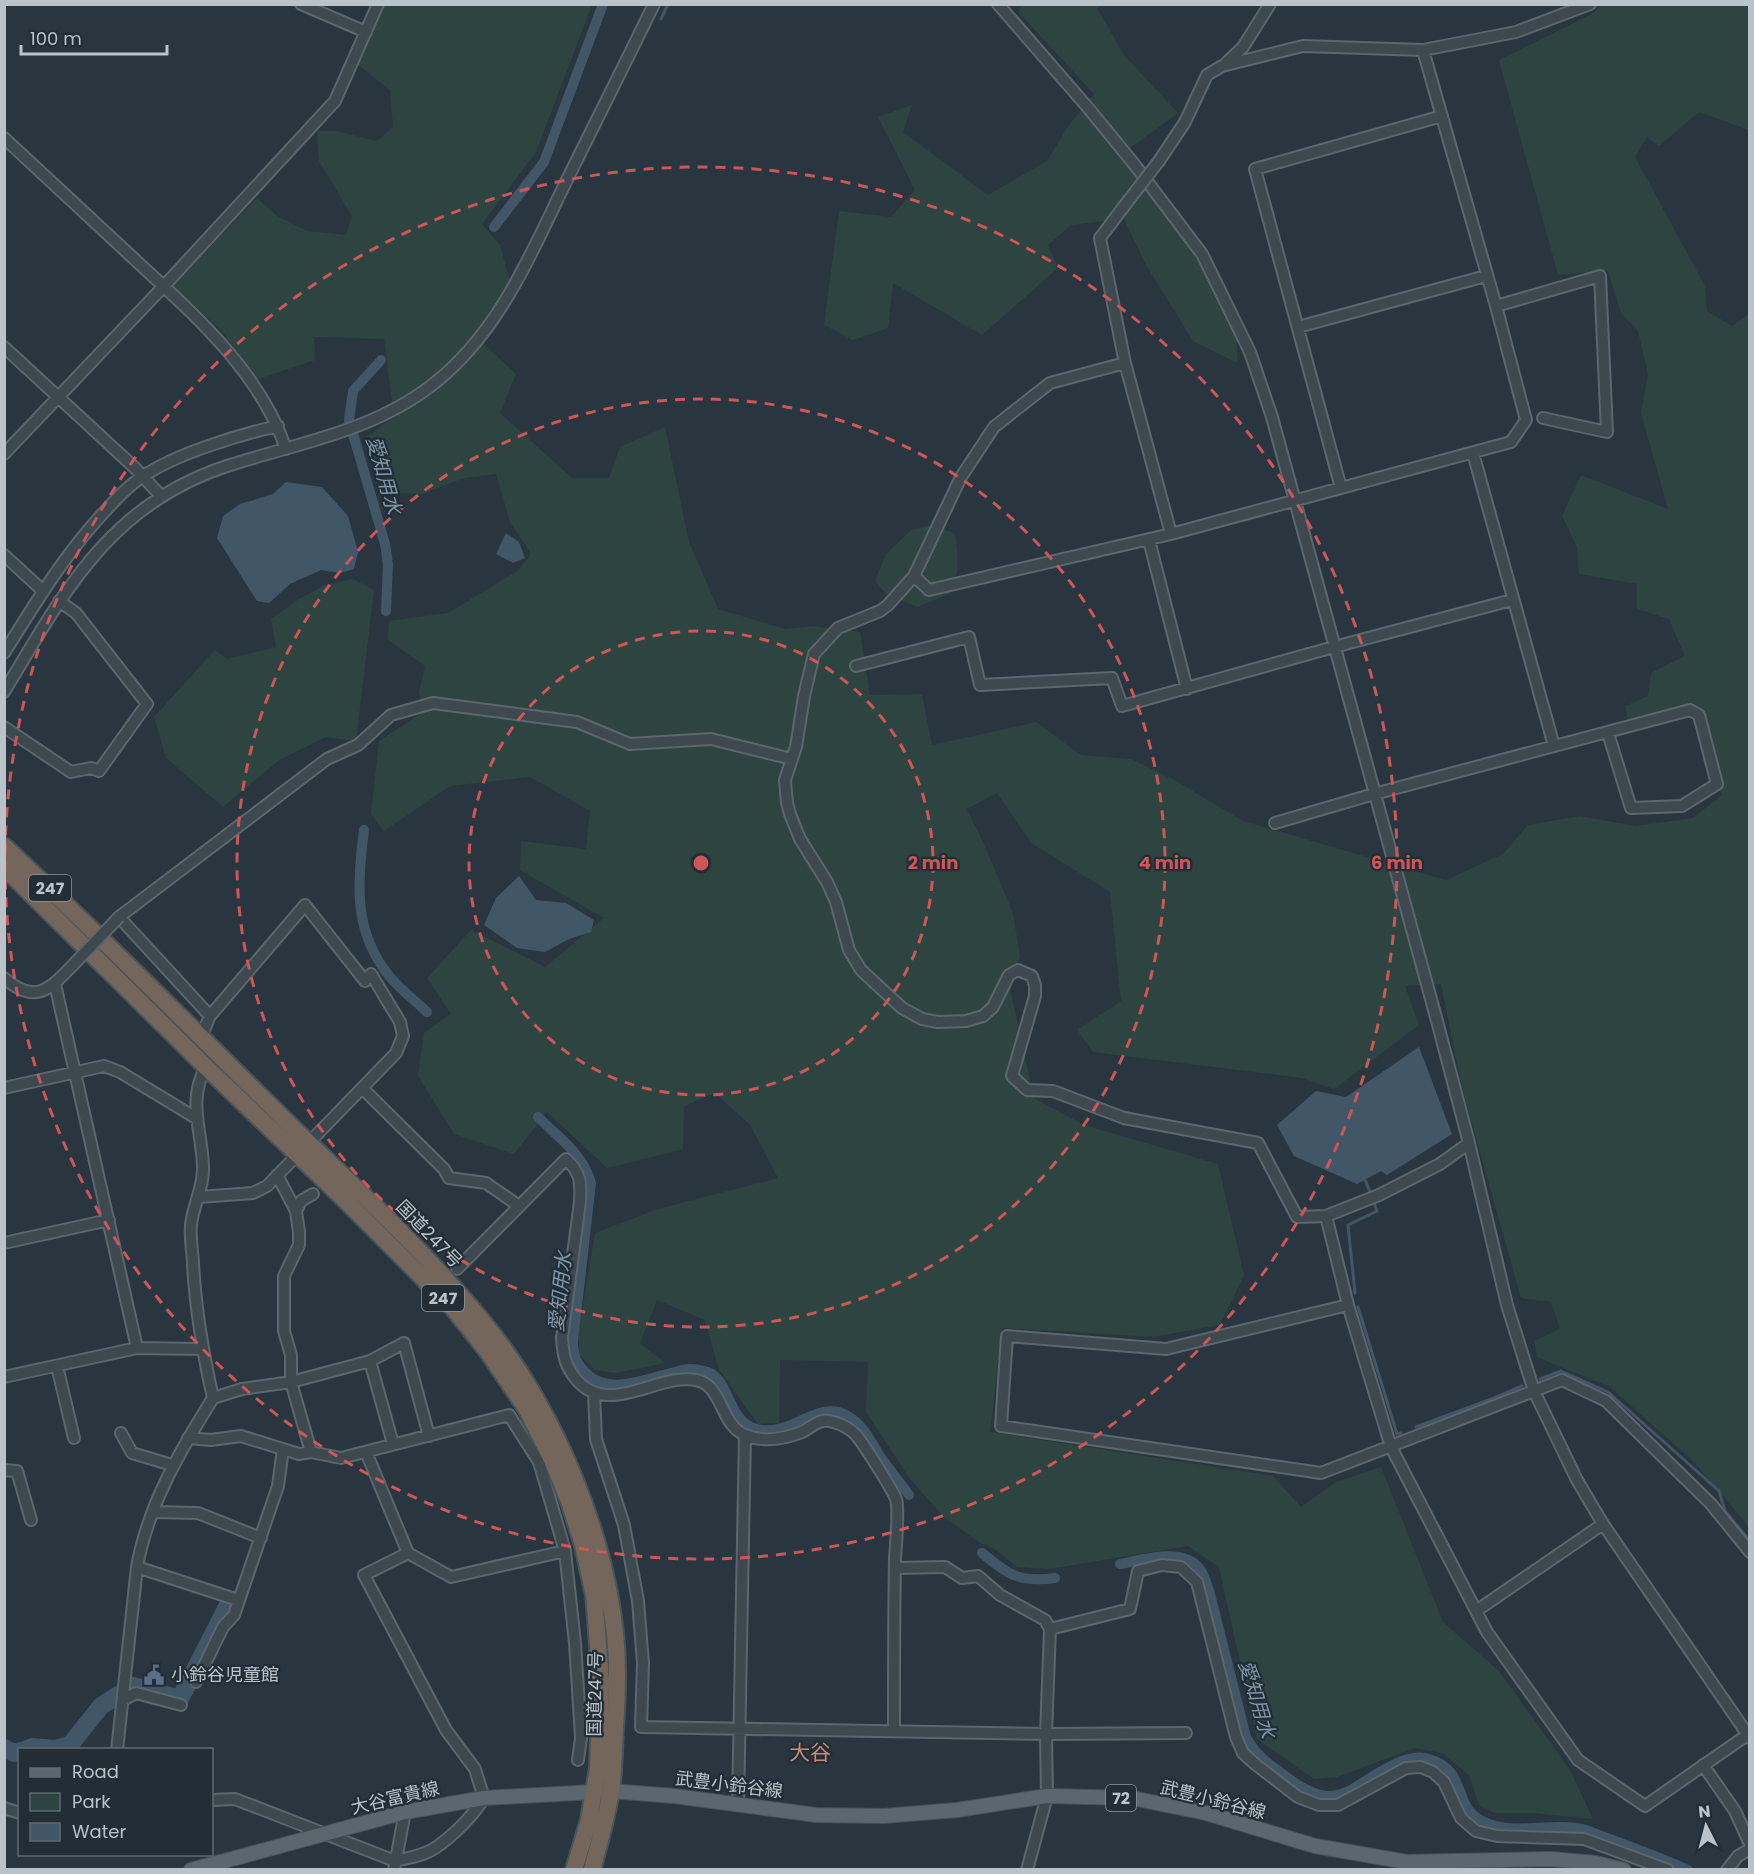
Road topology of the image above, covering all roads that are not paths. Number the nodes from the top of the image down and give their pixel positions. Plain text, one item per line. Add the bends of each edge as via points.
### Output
1 (301, 4) edge
2 (378, 4) edge
3 (654, 4) edge
4 (998, 4) edge
5 (1270, 4) edge
6 (1590, 4) edge
7 (366, 32) junction
8 (1424, 50) junction
9 (1222, 66) junction
10 (1442, 116) junction
11 (6, 143) edge
12 (1486, 276) junction
13 (164, 286) junction
14 (1496, 306) junction
15 (1298, 327) junction
16 (4, 347) edge
17 (1125, 363) junction
18 (58, 397) junction
19 (1544, 418) dead end
20 (278, 426) junction
21 (286, 449) junction
22 (1473, 453) junction
23 (4, 454) edge
24 (143, 476) junction
25 (1341, 488) junction
26 (161, 496) junction
27 (1295, 500) junction
28 (1171, 534) junction
29 (1149, 540) junction
30 (4, 555) edge
31 (914, 576) junction
32 (43, 591) junction
33 (1512, 600) junction
34 (59, 601) junction
35 (1334, 647) junction
36 (4, 653) edge
37 (856, 666) dead end
38 (1187, 689) junction
39 (4, 692) edge
40 (4, 727) edge
41 (1608, 733) junction
42 (1554, 746) junction
43 (792, 759) junction
44 (1374, 794) junction
45 (1275, 823) dead end
46 (4, 846) edge
47 (4, 867) edge
48 (119, 917) junction
49 (4, 978) edge
50 (55, 984) junction
51 (210, 1016) junction
52 (201, 1037) junction
53 (206, 1067) junction
54 (76, 1072) junction
55 (4, 1088) edge
56 (362, 1088) junction
57 (196, 1118) junction
58 (309, 1143) junction
59 (1469, 1143) junction
60 (297, 1155) junction
61 (277, 1176) junction
62 (313, 1194) dead end
63 (199, 1197) junction
64 (519, 1206) junction
65 (296, 1211) junction
66 (1326, 1216) junction
67 (109, 1220) junction
68 (4, 1243) edge
69 (457, 1269) dead end
70 (1348, 1305) junction
71 (136, 1348) junction
72 (202, 1349) junction
73 (370, 1361) junction
74 (57, 1366) junction
75 (4, 1377) edge
76 (291, 1382) junction
77 (1534, 1391) junction
78 (594, 1393) junction
79 (213, 1398) junction
80 (121, 1433) dead end
81 (745, 1435) junction
82 (429, 1436) junction
83 (74, 1438) dead end
84 (188, 1438) junction
85 (393, 1444) junction
86 (1391, 1447) junction
87 (283, 1449) junction
88 (311, 1452) junction
89 (366, 1452) junction
90 (172, 1465) junction
91 (4, 1470) edge
92 (153, 1512) junction
93 (31, 1521) dead end
94 (1603, 1524) junction
95 (261, 1538) junction
96 (565, 1551) junction
97 (1749, 1552) edge
98 (408, 1553) junction
99 (137, 1567) junction
100 (895, 1568) junction
101 (238, 1600) junction
102 (1476, 1611) junction
103 (1050, 1629) junction
104 (196, 1682) dead end
105 (123, 1700) junction
106 (181, 1705) dead end
107 (739, 1729) junction
108 (894, 1730) junction
109 (1186, 1733) dead end
110 (1046, 1734) junction
111 (1749, 1735) edge
112 (117, 1748) edge
113 (578, 1760) dead end
114 (1703, 1765) junction
115 (594, 1791) junction
116 (611, 1791) junction
117 (1047, 1796) junction
118 (484, 1798) junction
119 (213, 1800) edge
120 (738, 1805) junction
121 (405, 1812) junction
122 (323, 1834) junction
123 (1749, 1844) edge
124 (1749, 1849) edge
125 (394, 1865) edge
126 (191, 1869) edge
127 (574, 1869) edge
128 (592, 1869) edge
129 (1027, 1869) edge
130 (1624, 1869) edge
131 (1668, 1869) edge
132 (1727, 1869) edge

1 - 7 street
2 - 7 street
3 - 21 street via 514,289 479,340 432,386 390,412 358,427
4 - 27 street via 1127,154 1202,254 1250,352
5 - 9 street via 1243,47
6 - 8 street via 1516,32
7 - 13 street via 335,101
8 - 9 street via 1303,46
8 - 10 street
9 - 17 street, bridge via 1207,75 1185,122 1100,238
10 - 12 street
10 - 15 street via 1255,169
11 - 13 street
12 - 14 street
12 - 15 street
13 - 18 street
13 - 20 street via 217,338 256,387
14 - 19 street via 1600,276 1607,432
14 - 22 street via 1526,420 1511,442
15 - 25 street
16 - 18 street
17 - 28 street
17 - 31 street via 1050,383 994,428 961,477
18 - 23 street
18 - 24 street
20 - 21 street
20 - 24 street via 176,459
21 - 26 street via 211,472
22 - 25 street
22 - 33 street
24 - 26 street
24 - 32 street via 74,545
25 - 27 street
26 - 34 street via 113,534
27 - 28 street
27 - 35 street
28 - 29 street
29 - 31 street via 928,590
29 - 38 street
30 - 32 street
31 - 43 street via 888,605 838,628 814,654
32 - 36 street
33 - 35 street
33 - 42 street
34 - 39 street
34 - 40 street via 76,613 147,704 99,771 91,768 71,772
35 - 38 street
35 - 44 street
37 - 38 street via 969,637 980,685 1112,678 1122,706
41 - 41 street via 1631,808 1682,806 1717,784 1699,715 1690,710
41 - 42 street
42 - 44 street
43 - 48 street via 711,739 630,744 577,722 433,703 391,715 358,745 327,759
43 - 66 street via 785,780 787,803 800,839 836,902 849,950 861,970 902,1008 922,1019 966,1021 983,1016 993,1007 1009,975 1018,970 1032,976 1035,996 1011,1076 1017,1083 1027,1090 1053,1091 1124,1118 1258,1143 1296,1217
44 - 45 street
44 - 59 street
46 - 52 highway, 国道247号 / 247 via 95,930
47 - 53 highway, 国道247号 / 247
48 - 50 street, bridge
48 - 51 street
49 - 50 street via 28,994
50 - 54 street
51 - 52 street
51 - 56 street via 306,906 365,981 371,974 400,1022 403,1036 396,1053
52 - 58 highway, 国道247号 / 247
53 - 57 street via 198,1080
53 - 60 highway, 国道247号 / 247
54 - 55 street
54 - 57 street via 104,1066 120,1072
54 - 67 street
56 - 58 street
56 - 64 street via 449,1178 486,1183
57 - 63 street via 203,1167
58 - 60 street
58 - 116 highway, 国道247号 / 247 via 440,1273 484,1323 530,1390 558,1441 583,1500 609,1598 617,1696
59 - 66 street via 1440,1164 1379,1196
59 - 77 street via 1507,1305
60 - 61 street
60 - 115 highway, 国道247号 / 247 via 460,1317 526,1408 552,1460 580,1534 594,1595 600,1681
61 - 63 street via 253,1193
61 - 65 street
62 - 65 street
63 - 72 street via 191,1225 194,1295
64 - 69 street
64 - 78 street via 566,1159 574,1167 581,1180 580,1202 562,1338 563,1357 582,1386
65 - 76 street via 299,1245 284,1276 284,1331 291,1354
66 - 70 street
67 - 68 street
67 - 71 street
70 - 86 street
70 - 86 street via 1166,1349 1007,1336 1001,1426 1321,1473
71 - 72 street
71 - 74 street
72 - 79 street
73 - 76 street
73 - 82 street via 404,1343
73 - 85 street
74 - 75 street
74 - 83 street
76 - 79 street
76 - 88 street
77 - 86 street
77 - 94 street
77 - 97 street via 1562,1380 1606,1401 1703,1496
78 - 81 street via 619,1395 679,1380 695,1380 705,1383 716,1395 734,1427
78 - 107 street via 596,1438 624,1525 638,1601 643,1663 640,1727
79 - 84 street
80 - 90 street via 132,1453
81 - 100 street via 777,1441 823,1421 841,1424 855,1434 897,1501
81 - 107 street
82 - 85 street
82 - 96 street via 509,1415 539,1462
84 - 87 street via 241,1436
84 - 90 street
85 - 89 street
86 - 102 street
87 - 88 street via 299,1454
87 - 95 street via 278,1486
88 - 89 street via 341,1458
89 - 98 street
90 - 92 street
91 - 93 street via 17,1472
92 - 95 street via 198,1514
92 - 99 street
94 - 102 street
94 - 111 street
95 - 101 street
96 - 98 street via 451,1577
96 - 113 street via 581,1738
98 - 118 street via 364,1575 446,1730 475,1769
99 - 101 street
99 - 105 street
100 - 103 street via 945,1567 963,1578 978,1576 1000,1595 1045,1620
100 - 108 street
101 - 104 street via 234,1615 223,1627
102 - 114 street via 1578,1760 1645,1806
103 - 110 street
103 - 131 street via 1130,1609 1138,1570 1162,1565 1181,1567 1197,1582 1243,1753 1298,1797 1319,1805 1338,1805 1406,1768 1421,1767 1444,1782 1461,1818 1476,1831 1497,1836 1584,1839
105 - 106 street via 136,1693
105 - 112 street
107 - 108 street
107 - 120 street
108 - 110 street
109 - 110 street
110 - 117 street
111 - 114 street
114 - 123 street via 1735,1811
115 - 116 main road, 大谷富貴線
115 - 118 main road, 大谷富貴線
115 - 127 highway, 国道247号 / 247
116 - 120 main road, 武豊小鈴谷線 / 72
116 - 128 highway, 国道247号 / 247
117 - 120 main road, 武豊小鈴谷線 / 72 via 884,1816 816,1815
117 - 129 street
117 - 130 main road, 武豊小鈴谷線 / 72 via 1132,1798 1206,1814 1315,1846 1407,1862 1550,1859
118 - 121 main road, 大谷富貴線
118 - 125 street via 474,1814 435,1849
119 - 122 street via 235,1799
121 - 122 main road, 大谷富貴線
121 - 125 street
122 - 125 street
122 - 126 main road, 大谷富貴線
124 - 132 street

